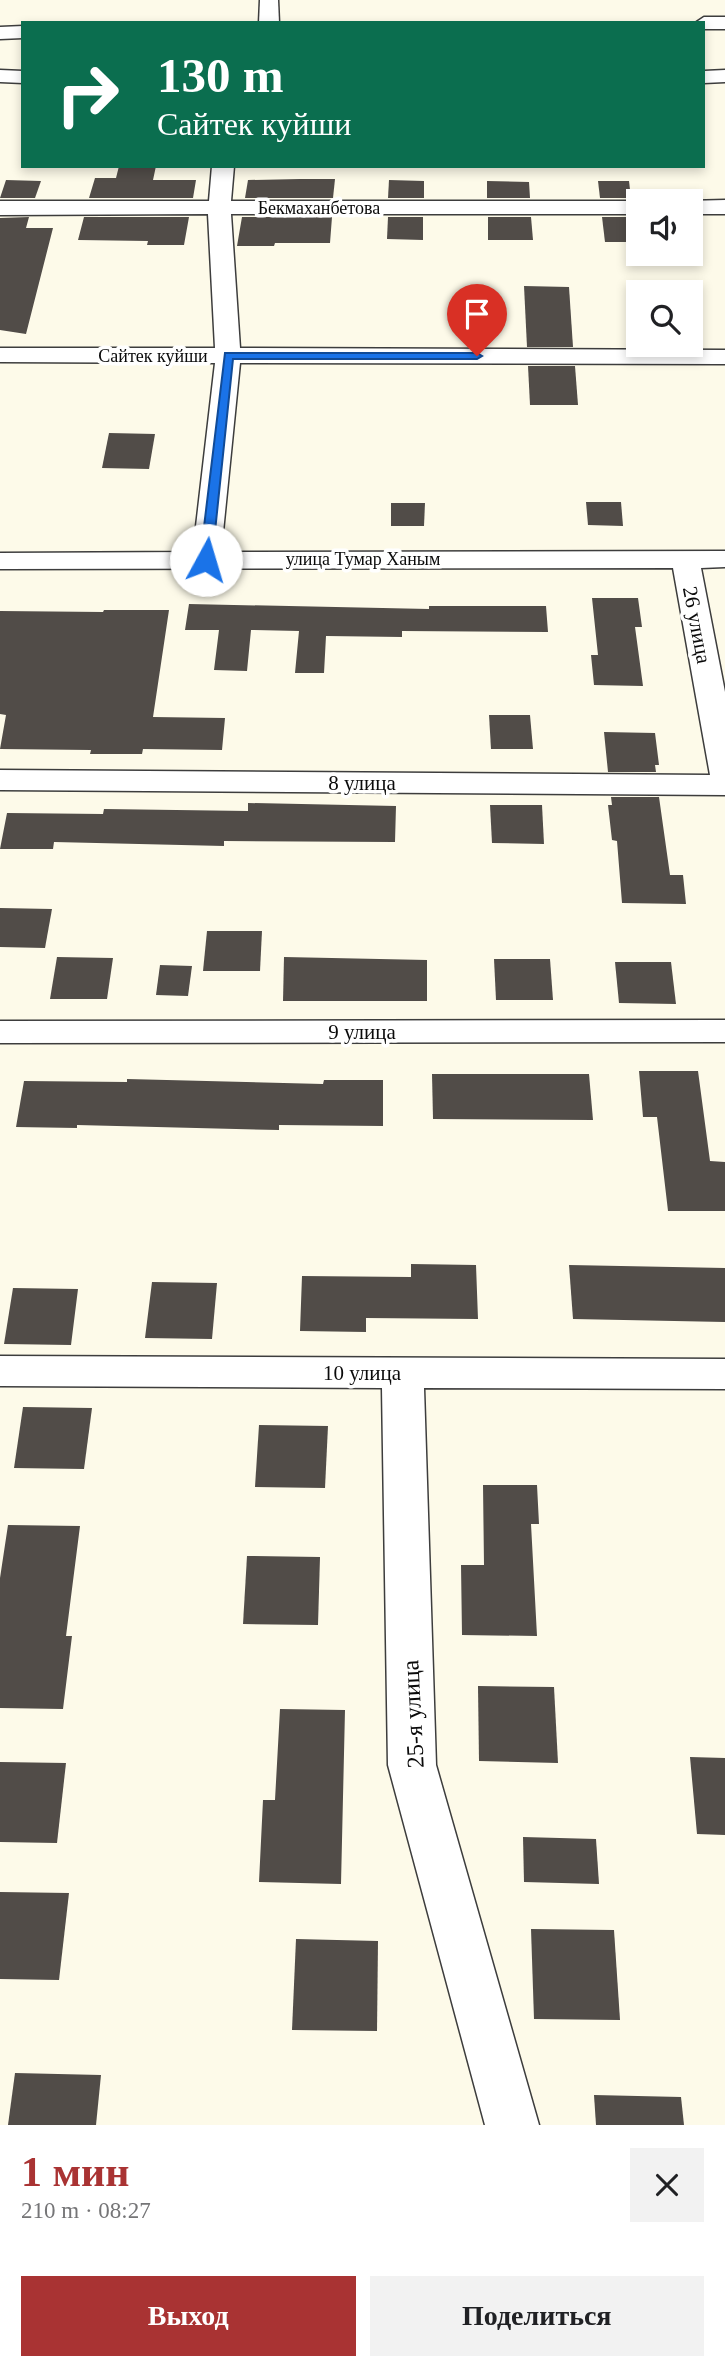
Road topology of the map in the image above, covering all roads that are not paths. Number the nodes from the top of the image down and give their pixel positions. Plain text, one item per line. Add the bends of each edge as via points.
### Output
1 (269, 0) edge
2 (269, 21) edge
3 (705, 23) edge
4 (725, 23) edge
5 (21, 32) edge
6 (0, 33) edge
7 (0, 76) edge
8 (21, 76) edge
9 (725, 76) edge
10 (705, 77) edge
11 (223, 168) edge
12 (725, 206) edge
13 (626, 207) edge
14 (703, 207) edge
15 (0, 208) edge
16 (219, 208) junction
17 (0, 355) edge
18 (228, 356) junction
19 (725, 357) edge
20 (685, 558) junction
21 (725, 559) edge
22 (206, 560) junction
23 (0, 561) edge
24 (725, 774) edge
25 (0, 780) edge
26 (725, 785) edge
27 (725, 1031) edge
28 (0, 1032) edge
29 (0, 1371) edge
30 (403, 1373) junction
31 (725, 1374) edge
32 (512, 2125) edge

1 - 2 street
3 - 4 street
5 - 6 street
7 - 8 street
9 - 10 street
11 - 16 street
12 - 14 street
13 - 16 street, Бекмаханбетова
15 - 16 street, Бекмаханбетова
16 - 18 street
17 - 18 street, Сайтек куйши
18 - 19 street, Сайтек куйши
18 - 22 street
20 - 21 street, улица Тумар Ханым
20 - 22 street, улица Тумар Ханым
20 - 24 street, 26 улица
22 - 23 street, улица Тумар Ханым
25 - 26 street, 8 улица
27 - 28 street, 9 улица
29 - 30 street, 10 улица
30 - 31 street, 10 улица
30 - 32 street, 25-я улица via 412,1765

